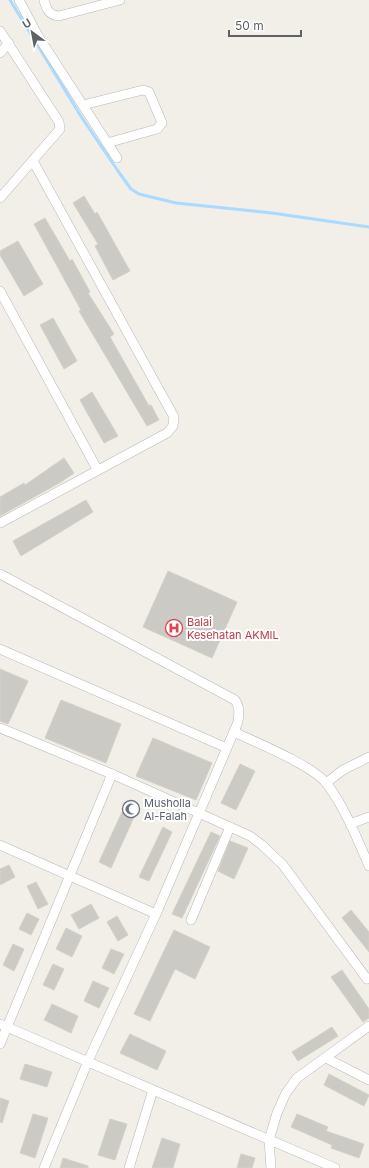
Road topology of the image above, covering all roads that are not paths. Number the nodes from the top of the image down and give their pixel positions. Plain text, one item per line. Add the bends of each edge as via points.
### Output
1 (19, 0) edge
2 (44, 0) edge
3 (120, 0) edge
4 (0, 31) edge
5 (9, 43) junction
6 (0, 53) edge
7 (83, 105) junction
8 (107, 143) junction
9 (117, 158) dead end
10 (33, 161) junction
11 (0, 198) edge
12 (0, 291) edge
13 (97, 470) junction
14 (0, 523) edge
15 (0, 574) edge
16 (0, 649) edge
17 (0, 728) edge
18 (234, 732) junction
19 (227, 748) junction
20 (369, 757) edge
21 (112, 774) junction
22 (329, 780) junction
23 (199, 813) junction
24 (366, 818) edge
25 (350, 824) junction
26 (230, 827) junction
27 (0, 845) edge
28 (369, 866) edge
29 (70, 876) junction
30 (156, 914) junction
31 (191, 920) dead end
32 (368, 980) edge
33 (4, 1025) edge
34 (369, 1026) edge
35 (0, 1044) edge
36 (326, 1058) junction
37 (88, 1061) junction
38 (369, 1080) edge
39 (153, 1090) junction
40 (269, 1140) junction
41 (44, 1168) edge
42 (129, 1168) edge
43 (271, 1168) edge
44 (335, 1168) edge

1 - 7 street via 38,36
2 - 3 street via 46,9 59,16
4 - 5 street
5 - 6 street
5 - 10 street via 59,122 60,129 55,137
7 - 8 street
7 - 8 street via 143,90 149,92 161,126
8 - 9 street
10 - 11 street
10 - 13 street via 174,417 173,426 167,433
12 - 13 street
13 - 14 street
15 - 18 street via 235,700 239,718
16 - 19 street
17 - 21 street
18 - 19 street
18 - 22 street
19 - 23 street
20 - 22 street
21 - 23 street
21 - 29 street
22 - 25 street
23 - 26 street
23 - 30 street
24 - 25 street
25 - 28 street
26 - 31 street
26 - 32 street via 250,836 283,865
27 - 29 street
29 - 30 street
29 - 33 street
30 - 37 street
33 - 35 street
33 - 37 street
34 - 36 street
36 - 38 street
36 - 40 street via 296,1078 277,1113
37 - 39 street
37 - 41 street
39 - 40 street
39 - 42 street
40 - 43 street
40 - 44 street

